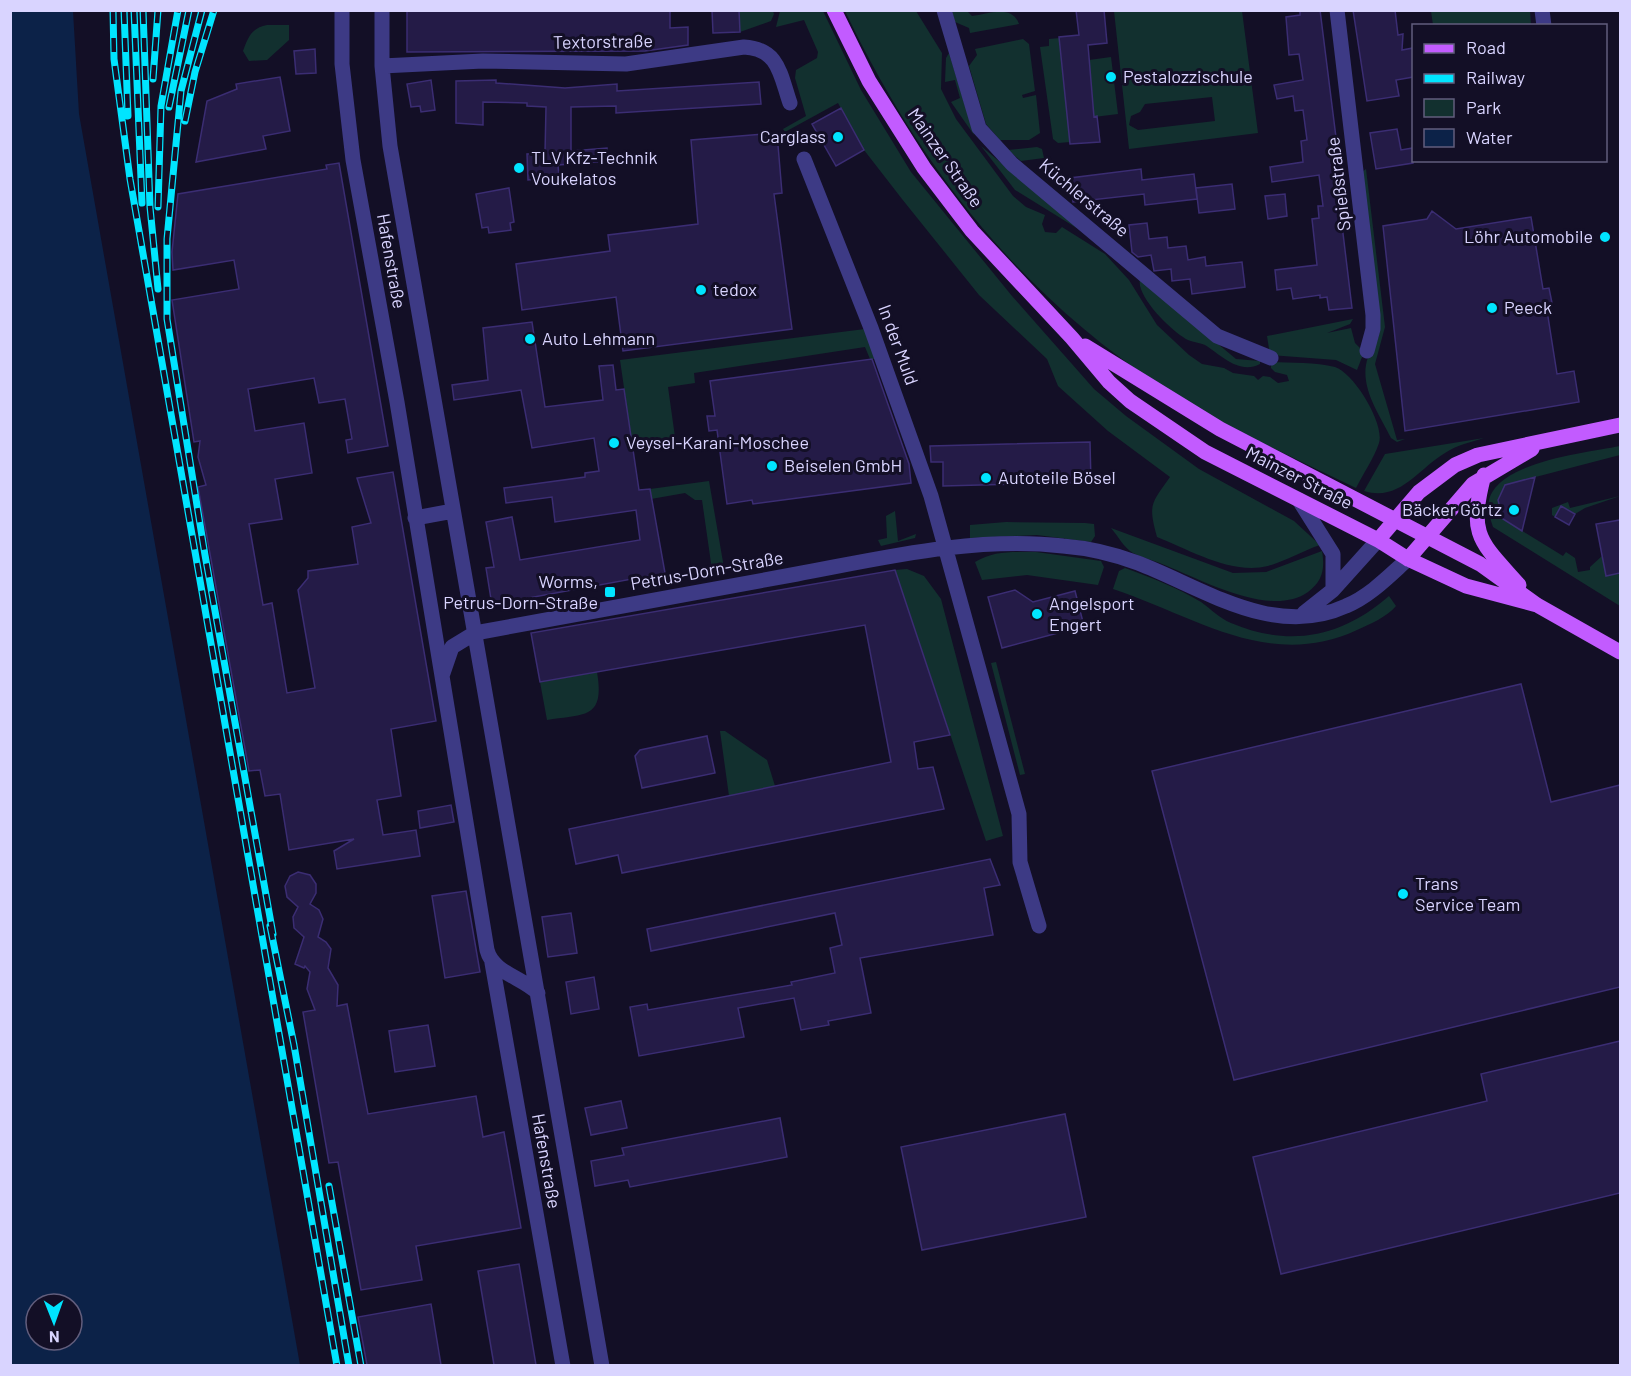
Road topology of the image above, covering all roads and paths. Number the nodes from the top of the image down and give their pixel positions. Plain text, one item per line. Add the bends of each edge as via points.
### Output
1 (342, 10) edge
2 (382, 10) edge
3 (834, 10) edge
4 (944, 10) edge
5 (1337, 10) edge
6 (382, 66) junction
7 (790, 102) dead end
8 (804, 159) dead end
9 (1072, 338) junction
10 (1367, 351) dead end
11 (1271, 358) dead end
12 (1620, 425) edge
13 (1548, 441) junction
14 (1484, 475) junction
15 (1299, 500) junction
16 (453, 511) junction
17 (415, 518) junction
18 (1394, 518) junction
19 (1426, 537) junction
20 (1378, 540) junction
21 (945, 548) junction
22 (1408, 559) junction
23 (1333, 590) junction
24 (1537, 605) junction
25 (1299, 615) junction
26 (475, 633) junction
27 (1620, 652) edge
28 (442, 676) junction
29 (1039, 926) dead end
30 (492, 963) junction
31 (538, 993) junction
32 (562, 1365) edge
33 (602, 1365) edge

1 - 17 street, Hafenstraße via 342,64 353,160
2 - 6 street, Hafenstraße
3 - 9 main road, Mainzer Straße via 869,81 924,168 972,231
4 - 11 street, Küchlerstraße via 979,128 988,140 1217,336
5 - 10 street, Spießstraße via 1373,315
6 - 7 street, Textorstraße via 483,61 626,64 757,48 766,51 774,61
6 - 16 street, Hafenstraße via 390,146
8 - 21 street, In der Muld via 871,328 931,496
9 - 15 main road, Mainzer Straße via 1109,382 1160,424
9 - 18 main road, Mainzer Straße via 1184,408
12 - 13 main road, Petrus-Dorn-Straße
13 - 14 main road, Petrus-Dorn-Straße
13 - 18 main road, Petrus-Dorn-Straße via 1478,455 1455,465 1419,492
14 - 19 main road, Petrus-Dorn-Straße via 1460,496
14 - 24 main road via 1476,509 1479,536
15 - 20 main road, Mainzer Straße
15 - 23 street via 1333,554
16 - 17 street
16 - 26 street, Hafenstraße
17 - 28 street, Hafenstraße
18 - 19 main road, Mainzer Straße
18 - 20 main road, Petrus-Dorn-Straße
19 - 22 main road, Petrus-Dorn-Straße
19 - 24 main road, Mainzer Straße via 1480,564
20 - 22 main road, Mainzer Straße
20 - 23 street, Petrus-Dorn-Straße
21 - 25 street, Petrus-Dorn-Straße via 1014,543 1088,549 1136,562 1244,609 1269,615
21 - 26 street, Petrus-Dorn-Straße
21 - 29 street via 1019,814 1020,862
22 - 24 main road, Mainzer Straße via 1466,586
22 - 25 street, Petrus-Dorn-Straße via 1374,589 1346,606
23 - 25 street, Petrus-Dorn-Straße
24 - 27 main road, Mainzer Straße
26 - 28 street, Hafenstraße via 452,647
26 - 31 street, Hafenstraße
28 - 30 street, Hafenstraße via 486,950
30 - 31 street
30 - 32 street, Hafenstraße
31 - 33 street, Hafenstraße

